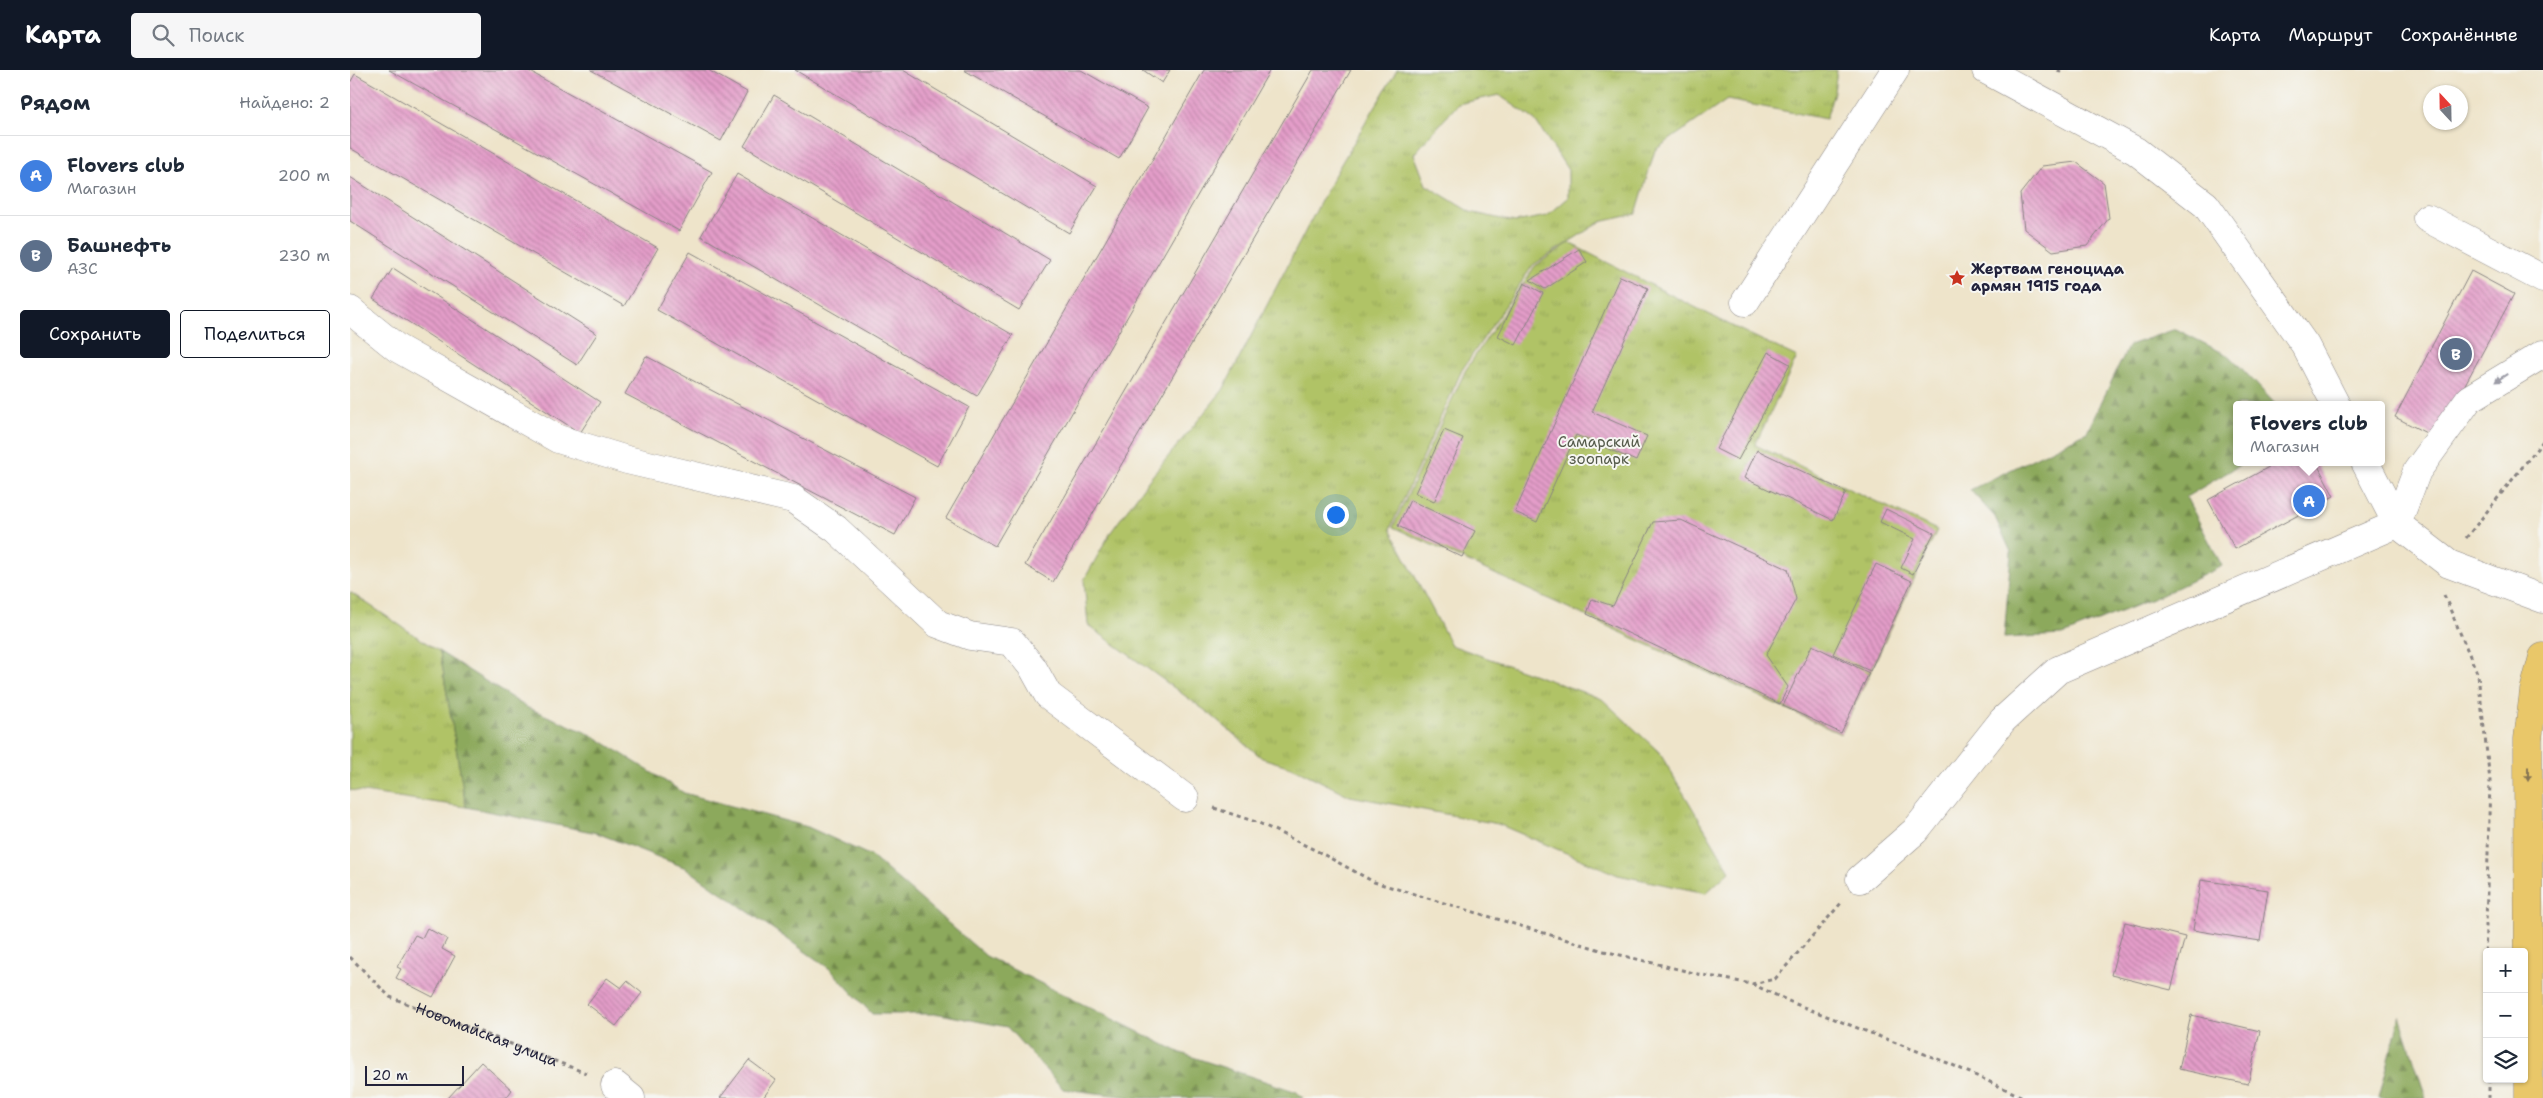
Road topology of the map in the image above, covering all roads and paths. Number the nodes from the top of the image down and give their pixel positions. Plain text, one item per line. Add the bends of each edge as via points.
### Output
1 (1896, 70) edge
2 (1986, 70) edge
3 (2427, 218) dead end
4 (2543, 279) edge
5 (1745, 302) dead end
6 (350, 310) edge
7 (2543, 354) edge
8 (2334, 401) edge
9 (2543, 441) edge
10 (2367, 466) edge
11 (2397, 524) junction
12 (2449, 564) junction
13 (2543, 599) edge
14 (2543, 657) edge
15 (1185, 798) joint
16 (1860, 879) joint
17 (350, 957) edge
18 (1752, 984) junction
19 (2487, 993) edge
20 (2489, 1083) edge
21 (623, 1091) edge
22 (2025, 1098) edge
23 (2489, 1098) edge
24 (2529, 1098) edge

1 - 5 street
2 - 8 street via 2136,151 2206,205 2305,345
3 - 4 street
6 - 15 street via 397,348 558,439 627,460 793,500 836,529 938,624 970,636 1012,642 1033,668 1048,695
7 -> 11 street via 2469,400 2417,471
9 - 12 path
10 - 11 street
11 - 12 street
11 - 16 street via 2058,670 2003,720 1915,831
12 - 13 street
12 - 19 path via 2441,586 2478,675 2490,782
14 -> 24 main road via 2534,691 2528,739
15 - 18 path via 1259,823 1374,882 1604,951
16 - 18 path via 1775,979
17 - 21 path, Новомайская улица via 390,997
18 - 22 path via 1948,1063
20 - 23 path

